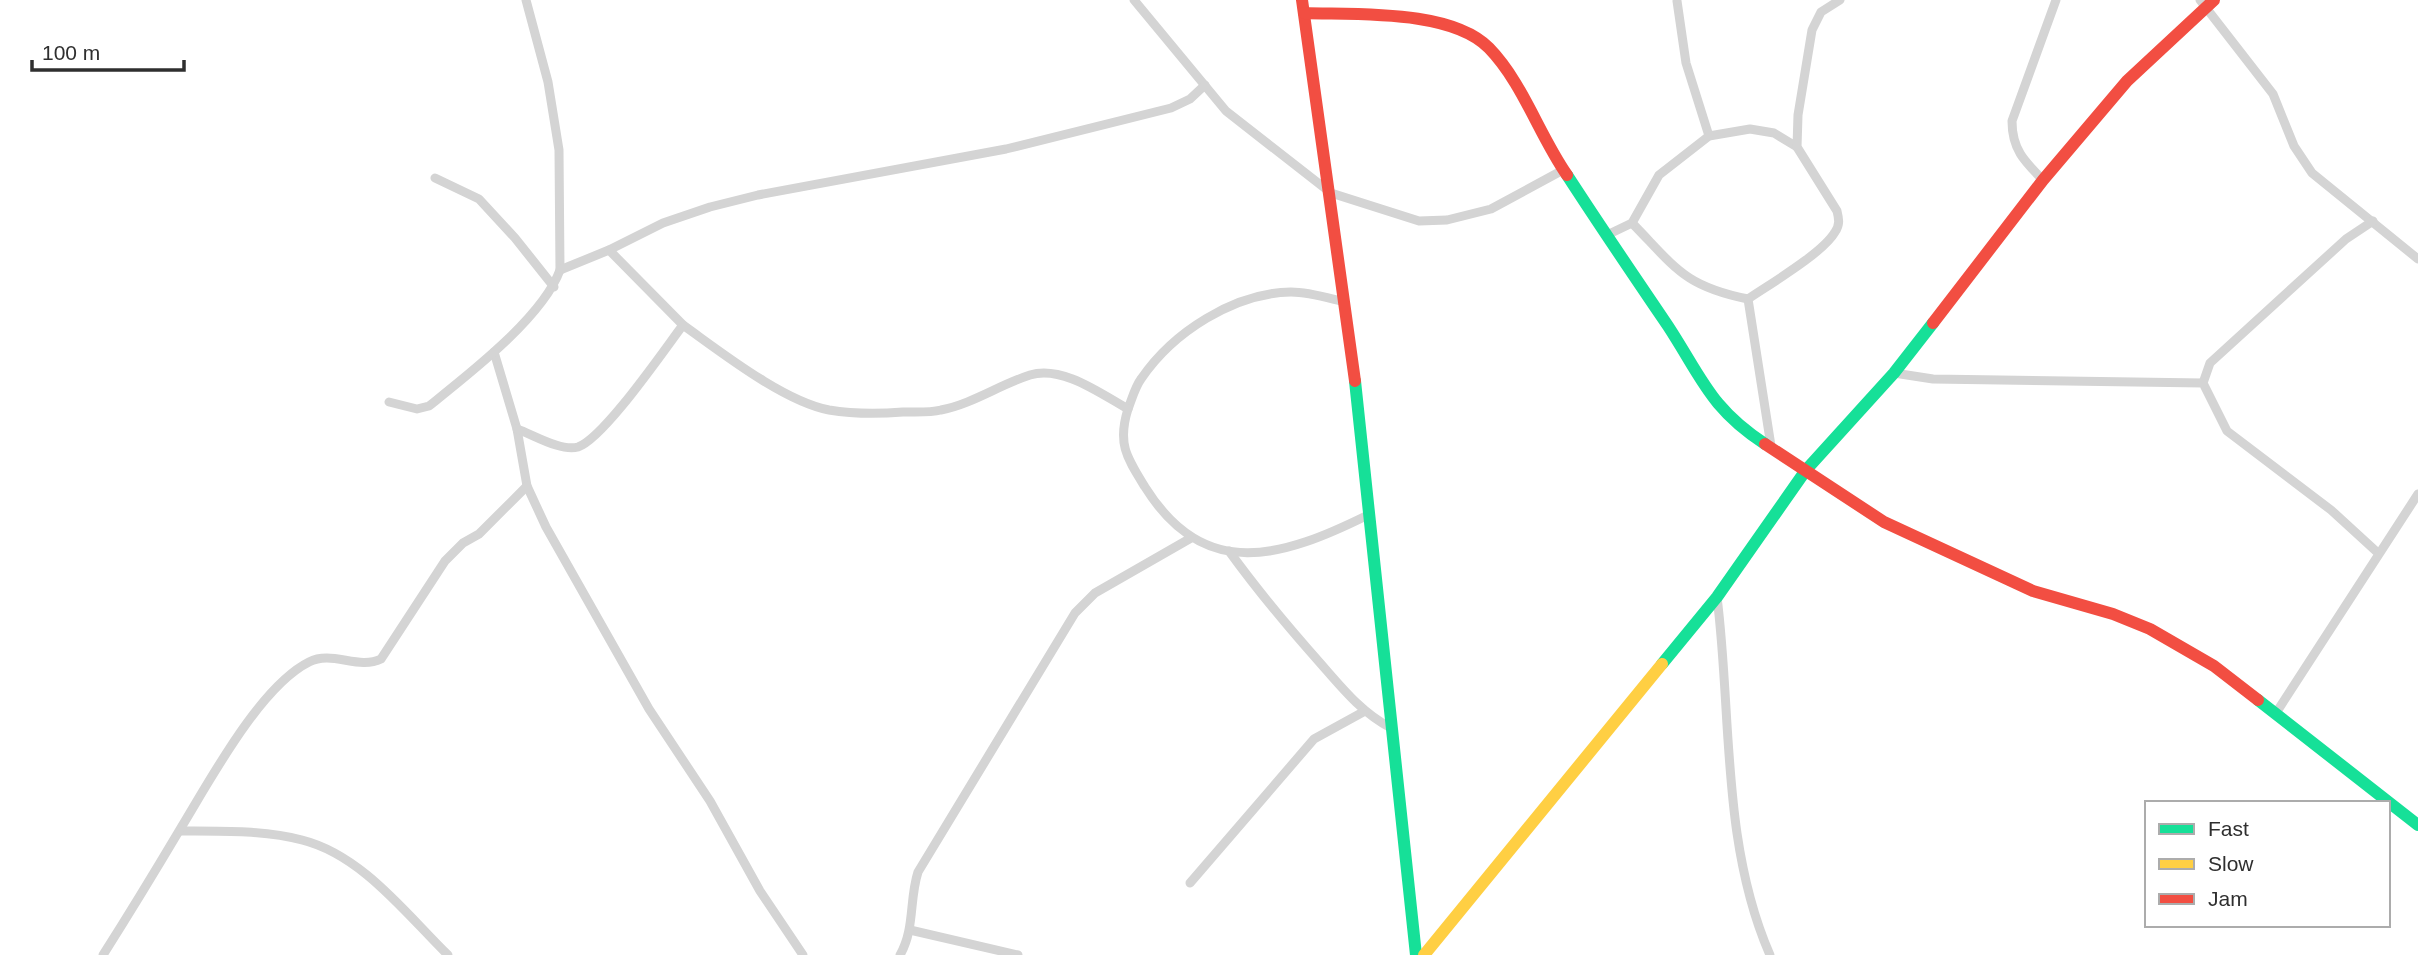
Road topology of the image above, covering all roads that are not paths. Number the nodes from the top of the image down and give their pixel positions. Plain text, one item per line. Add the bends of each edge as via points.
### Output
1 (526, 0) edge
2 (1134, 0) edge
3 (1840, 0) edge
4 (2056, 0) edge
5 (1677, 1) edge
6 (2207, 3) edge
7 (1303, 7) edge
8 (1205, 85) junction
9 (1709, 136) junction
10 (1797, 147) junction
11 (1563, 170) junction
12 (435, 178) dead end
13 (2043, 180) junction
14 (1331, 193) junction
15 (2373, 221) junction
16 (1633, 223) junction
17 (1607, 235) junction
18 (609, 250) junction
19 (2418, 259) edge
20 (560, 270) junction
21 (554, 287) junction
22 (1748, 299) junction
23 (1345, 302) junction
24 (683, 325) junction
25 (494, 352) junction
26 (1894, 373) junction
27 (2203, 383) junction
28 (389, 402) dead end
29 (1128, 409) junction
30 (517, 429) junction
31 (1770, 446) junction
32 (1806, 470) junction
33 (527, 486) junction
34 (2418, 494) edge
35 (1368, 515) junction
36 (1191, 538) junction
37 (1229, 551) junction
38 (2378, 553) junction
39 (1717, 597) junction
40 (1365, 711) junction
41 (2276, 713) junction
42 (1391, 728) junction
43 (2388, 801) edge
44 (2390, 803) edge
45 (2418, 825) edge
46 (180, 831) junction
47 (1190, 883) dead end
48 (910, 930) junction
49 (103, 955) edge
50 (448, 955) edge
51 (803, 955) edge
52 (900, 955) edge
53 (1018, 955) edge
54 (1416, 955) edge
55 (1424, 955) edge
56 (1770, 955) edge

1 - 20 street via 548,82 559,150
2 - 8 street
3 - 10 street via 1821,12 1812,30
4 - 13 street via 2012,121 2018,154
5 - 9 street via 1686,63
6 - 13 street via 2127,81
6 - 15 street via 2273,94 2294,146 2312,173
7 - 11 street via 1416,17 1466,33 1488,47 1511,78
7 - 14 street
8 - 14 street via 1226,111
8 - 18 street via 1171,108 1006,149 710,207 663,223
9 - 10 street via 1749,129 1774,134
9 - 16 street via 1659,175
10 - 22 street via 1838,211 1839,224 1834,235 1799,264
11 - 14 street via 1491,209 1447,220 1419,222
11 - 17 street
12 - 21 street via 479,199
13 - 26 street
14 - 23 street
15 - 19 street
15 - 27 street via 2346,239 2210,363
16 - 17 street
16 - 22 street via 1681,274 1718,293
17 - 31 street via 1714,402 1735,424
18 - 20 street
18 - 24 street
20 - 21 street
21 - 25 street
22 - 31 street
23 - 29 street via 1294,292 1234,303 1195,325 1164,355 1140,379
23 - 35 street
24 - 29 street via 738,365 827,410 881,414 940,410 1032,374 1056,375 1079,383
24 - 30 street via 617,410 577,447
25 - 28 street via 429,406 417,409
25 - 30 street
26 - 27 street via 1933,379
26 - 32 street
27 - 38 street via 2227,431 2331,510
29 - 36 street via 1122,429 1126,456 1155,502
30 - 33 street
31 - 32 street
32 - 39 street
32 - 41 street via 1884,522 1950,555 2033,592 2150,629 2214,666
33 - 46 street via 445,561 381,659 370,664 322,657 307,663 269,696 227,751
33 - 51 street via 596,619
34 - 38 street
35 - 37 street via 1285,550
35 - 42 street
36 - 37 street
36 - 48 street via 1095,593 1075,613 918,872 911,895
37 - 40 street via 1263,599
38 - 41 street
39 - 55 street
39 - 56 street via 1726,667 1734,818 1746,882
40 - 42 street
40 - 47 street via 1314,740
41 - 43 street
42 - 54 street
44 - 45 street
46 - 49 street
46 - 50 street via 228,831 303,840 331,852 357,867
48 - 52 street
48 - 53 street

